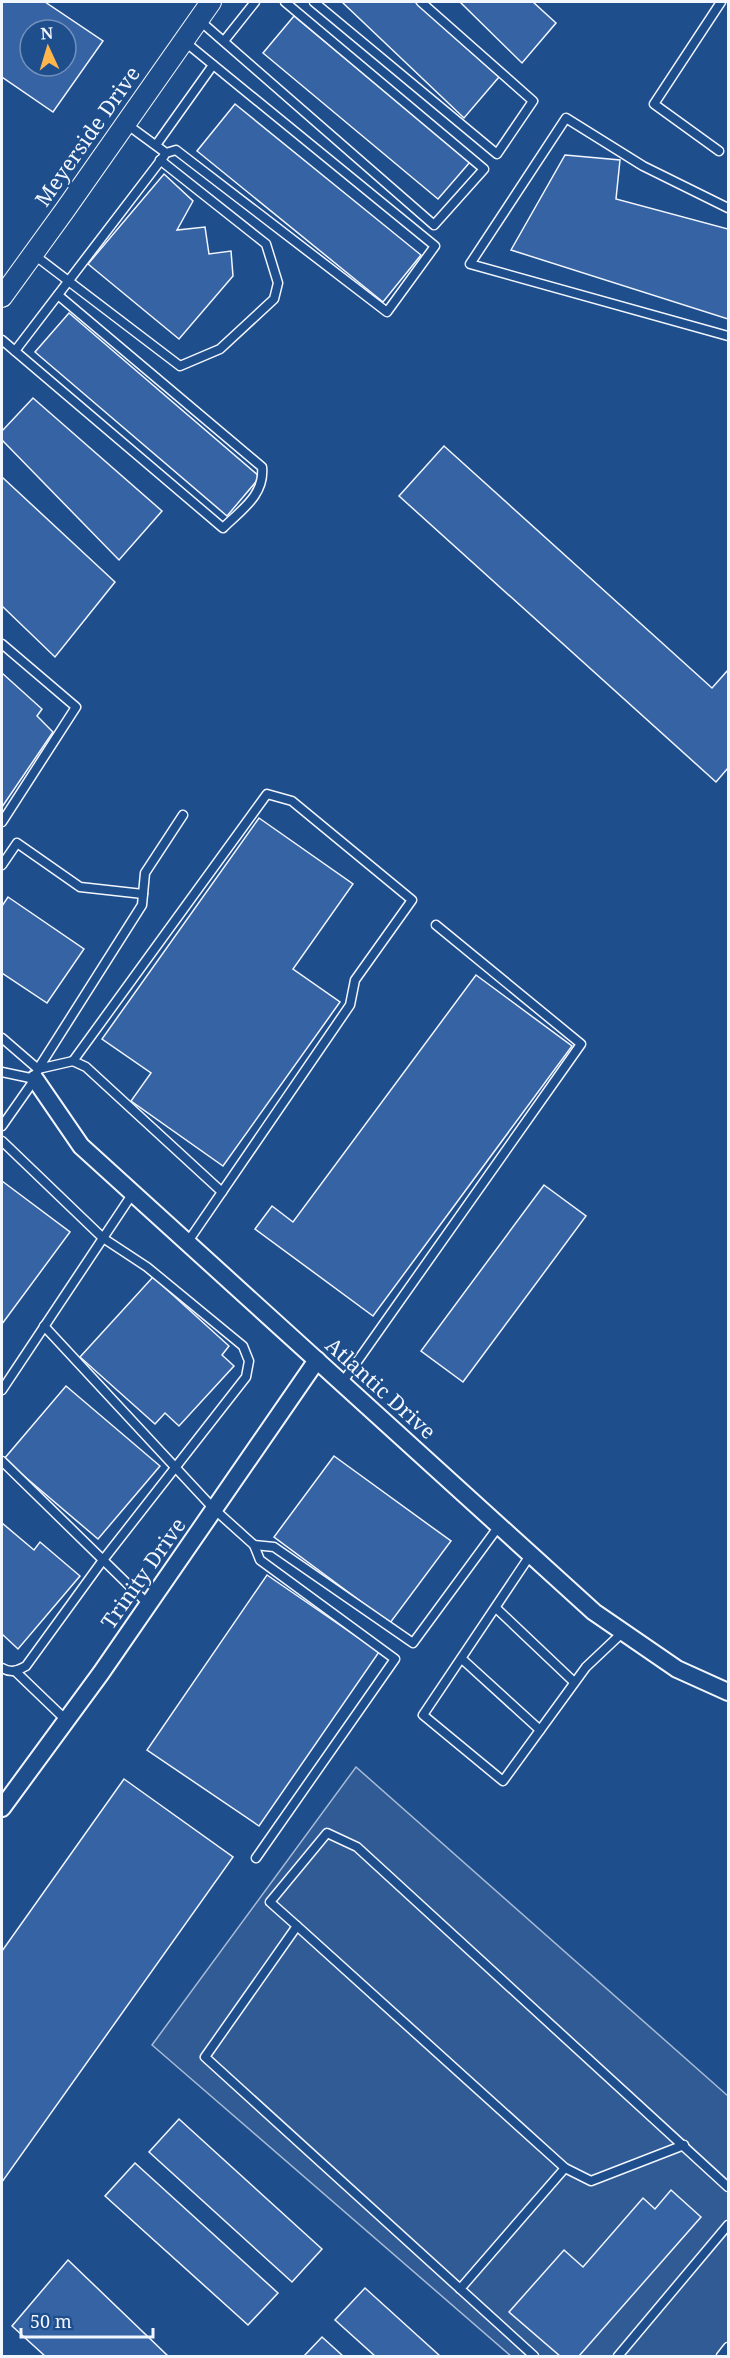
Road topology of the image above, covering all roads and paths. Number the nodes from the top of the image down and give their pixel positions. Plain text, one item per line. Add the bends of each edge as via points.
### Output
1 (211, 2) edge
2 (255, 2) edge
3 (285, 2) edge
4 (314, 2) edge
5 (421, 2) edge
6 (721, 2) edge
7 (198, 20) junction
8 (184, 41) junction
9 (224, 41) junction
10 (213, 65) junction
11 (125, 123) junction
12 (156, 145) junction
13 (719, 151) dead end
14 (166, 153) junction
15 (160, 160) junction
16 (729, 208) edge
17 (33, 254) junction
18 (68, 281) junction
19 (58, 295) junction
20 (2, 297) edge
21 (729, 336) edge
22 (2, 340) edge
23 (15, 351) junction
24 (2, 644) edge
25 (183, 815) dead end
26 (2, 822) edge
27 (2, 865) edge
28 (143, 894) junction
29 (436, 925) dead end
30 (2, 1038) edge
31 (72, 1061) junction
32 (2, 1072) edge
33 (37, 1074) junction
34 (2, 1126) edge
35 (2, 1142) edge
36 (222, 1192) junction
37 (133, 1193) junction
38 (103, 1238) junction
39 (187, 1243) junction
40 (44, 1326) junction
41 (317, 1360) junction
42 (342, 1383) junction
43 (2, 1390) edge
44 (2, 1461) edge
45 (175, 1467) junction
46 (214, 1509) junction
47 (499, 1526) junction
48 (254, 1545) junction
49 (531, 1554) junction
50 (103, 1560) junction
51 (148, 1604) junction
52 (496, 1608) junction
53 (622, 1633) junction
54 (462, 1659) junction
55 (2, 1668) edge
56 (15, 1671) junction
57 (574, 1682) junction
58 (729, 1692) edge
59 (66, 1720) junction
60 (540, 1730) junction
61 (2, 1808) edge
62 (256, 1858) dead end
63 (297, 1926) junction
64 (684, 2145) junction
65 (565, 2168) junction
66 (729, 2187) edge
67 (729, 2225) edge
68 (460, 2289) junction
69 (729, 2347) edge
70 (534, 2356) edge
71 (618, 2356) edge
72 (721, 2356) edge

1 - 7 street, Meyerside Drive
2 - 9 lane
3 - 9 lane via 484,169 434,225
4 - 5 lane via 497,154 533,100
6 - 13 lane via 654,104
7 - 8 street, Meyerside Drive
7 - 9 lane
8 - 10 lane
8 - 11 street, Meyerside Drive
10 - 12 lane
10 - 14 lane via 435,246 387,312 176,150
11 - 12 lane
11 - 17 street, Meyerside Drive
12 - 14 lane
14 - 15 lane
15 - 18 lane
15 - 18 lane via 266,244 278,282 274,299 220,349 180,366
16 - 21 lane via 643,166 566,118 470,264
17 - 18 lane
17 - 20 street, Meyerside Drive
18 - 19 lane
19 - 23 lane
19 - 23 lane via 262,467 258,494 223,528
22 - 23 lane
24 - 26 lane via 76,707
25 - 28 lane via 145,873
27 - 28 lane via 17,843 80,887
28 - 33 lane via 142,904
29 - 42 lane via 581,1044
30 - 33 lane
31 - 33 lane
31 - 36 lane via 86,1067
31 - 36 lane via 267,794 292,801 412,900 355,980 350,1005
32 - 33 lane
33 - 34 lane
33 - 37 street, Atlantic Drive via 81,1146
35 - 38 lane
36 - 39 lane
37 - 38 lane
37 - 39 street, Atlantic Drive
38 - 40 lane
38 - 45 lane via 147,1267 243,1346 249,1361 246,1377
39 - 41 street, Atlantic Drive
40 - 43 lane
40 - 45 lane
41 - 42 street, Atlantic Drive
41 - 46 street, Trinity Drive
42 - 47 street, Atlantic Drive
44 - 50 lane
45 - 46 lane
45 - 50 lane
46 - 48 lane
46 - 51 street, Trinity Drive
47 - 48 lane via 413,1643 274,1547
47 - 49 street, Atlantic Drive
48 - 62 lane via 260,1560 395,1659
49 - 52 lane
49 - 53 street, Atlantic Drive
50 - 51 lane
50 - 56 lane via 26,1666
51 - 59 street, Trinity Drive
52 - 54 lane
52 - 57 lane
53 - 57 lane
53 - 58 street, Atlantic Drive via 676,1669
54 - 60 lane
54 - 60 lane via 423,1714 503,1781
55 - 56 lane
56 - 59 lane
57 - 60 lane
59 - 61 street, Trinity Drive
63 - 64 lane via 270,1902 327,1833 357,1847
63 - 65 lane
63 - 68 lane via 205,2057
64 - 65 lane via 591,2181
64 - 66 lane
65 - 68 lane
67 - 71 lane
68 - 70 lane
69 - 72 lane

